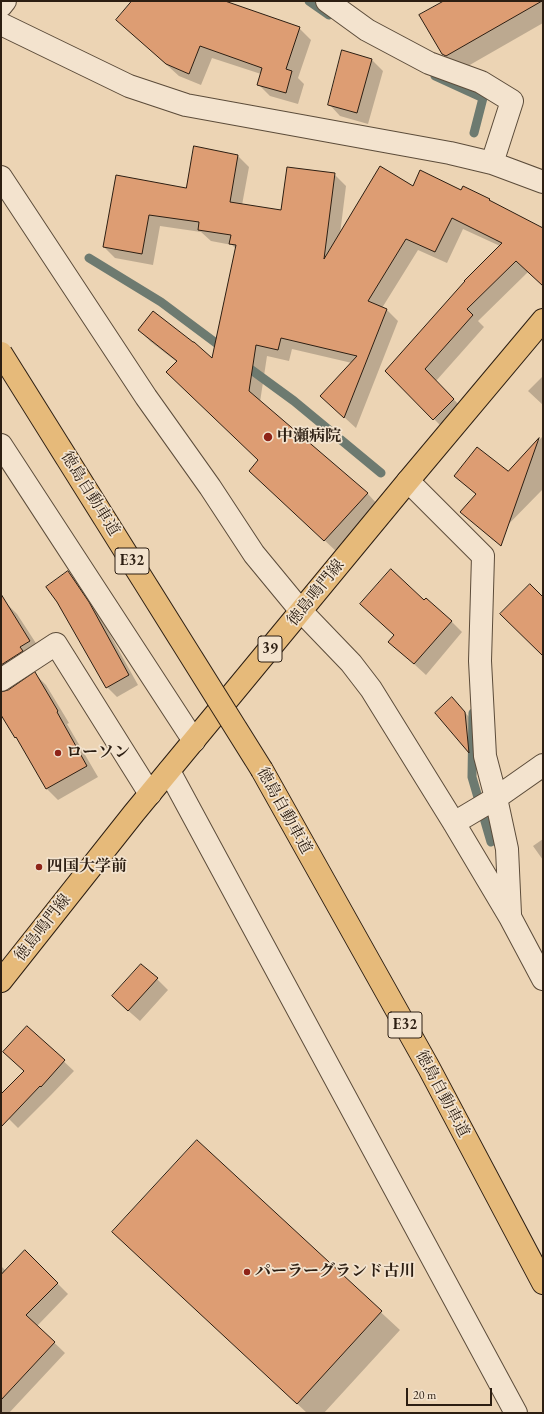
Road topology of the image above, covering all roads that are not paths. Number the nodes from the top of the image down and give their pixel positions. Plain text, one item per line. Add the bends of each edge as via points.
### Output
1 (5, 1) edge
2 (328, 1) edge
3 (1, 6) edge
4 (1, 24) edge
5 (492, 163) junction
6 (1, 178) edge
7 (543, 182) edge
8 (543, 320) edge
9 (1, 353) edge
10 (1, 445) edge
11 (408, 481) junction
12 (301, 611) junction
13 (1, 680) edge
14 (194, 741) junction
15 (543, 765) edge
16 (169, 771) junction
17 (150, 794) junction
18 (486, 804) junction
19 (454, 823) junction
20 (510, 917) junction
21 (543, 979) edge
22 (1, 981) edge
23 (543, 1283) edge
24 (516, 1413) edge

1 - 3 street
2 - 5 street via 368,30 429,63 481,82 512,101
4 - 5 street via 129,86 186,105
5 - 7 street
6 - 12 street via 254,554
8 - 11 main road, 徳島鳴門線 / 39
9 - 23 main road, 徳島自動車道 / E32, bridge via 262,770 429,1068
10 - 14 street
11 - 12 main road, 徳島鳴門線 / 39
11 - 18 street via 483,556 480,661
12 - 14 main road, 徳島鳴門線 / 39
12 - 19 street via 351,663 371,689
13 - 17 street via 56,644
14 - 16 main road, 徳島鳴門線 / 39
15 - 18 street
16 - 17 main road, 徳島鳴門線 / 39
16 - 24 street
17 - 22 main road, 徳島鳴門線 / 39
18 - 19 street
18 - 20 street via 507,849
19 - 20 street
20 - 21 street

